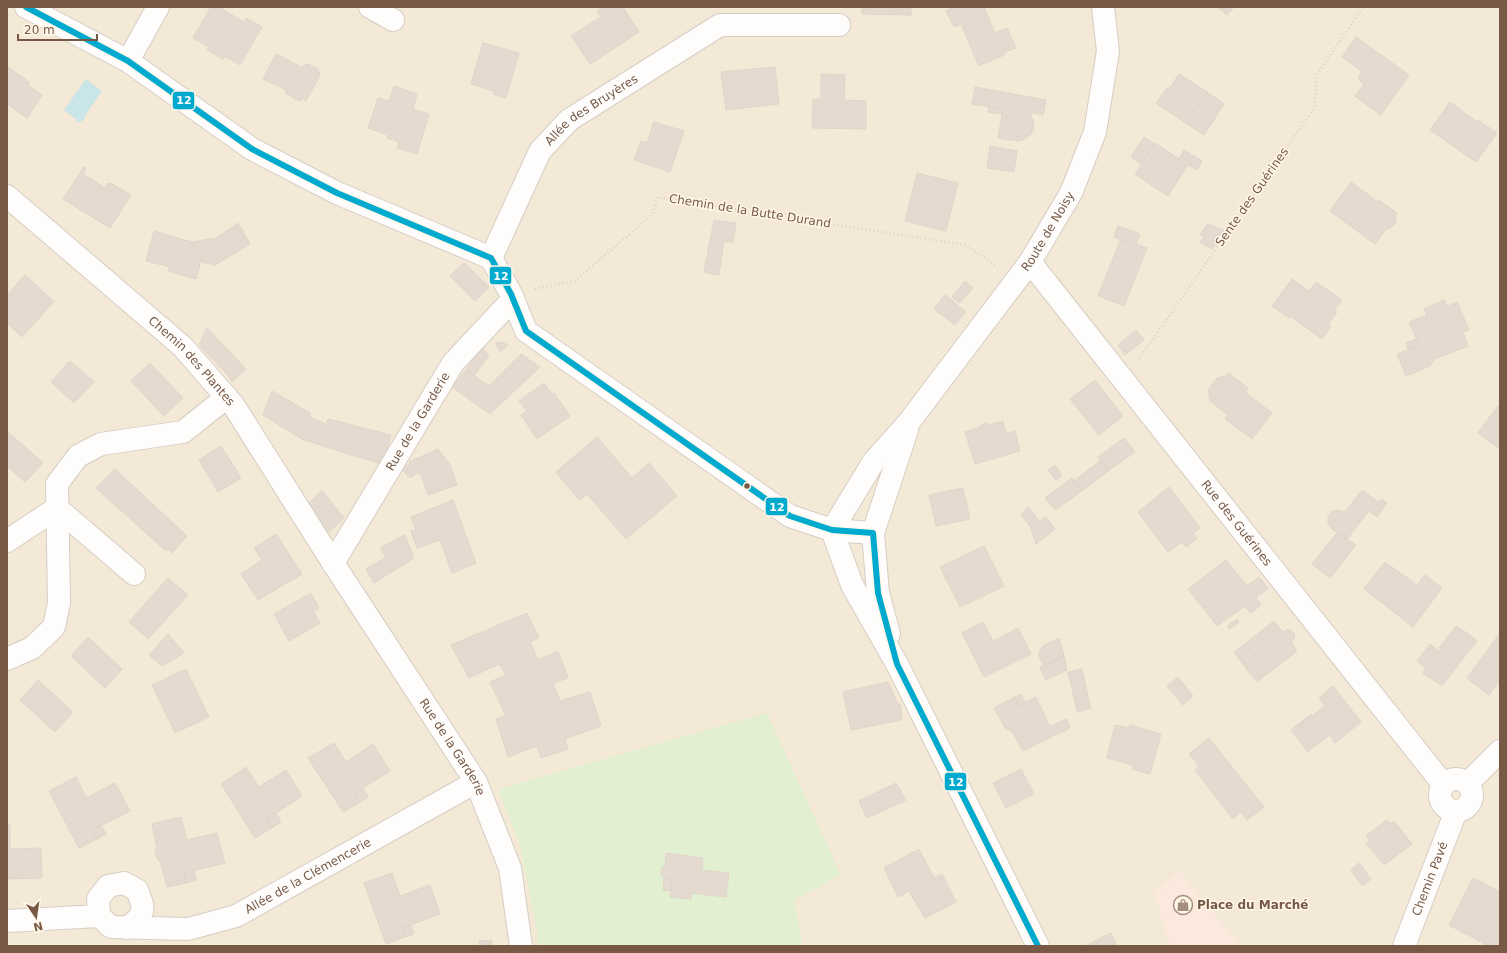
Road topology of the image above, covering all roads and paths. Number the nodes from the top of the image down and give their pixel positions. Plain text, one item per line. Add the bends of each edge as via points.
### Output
1 (26, 7) edge
2 (158, 7) edge
3 (370, 7) edge
4 (1103, 7) edge
5 (1364, 7) edge
6 (750, 16) edge
7 (393, 20) dead end
8 (839, 25) dead end
9 (128, 61) junction
10 (7, 196) edge
11 (491, 258) junction
12 (1030, 262) junction
13 (1016, 280) junction
14 (512, 296) junction
15 (1124, 381) junction
16 (227, 397) junction
17 (909, 422) junction
18 (57, 508) junction
19 (832, 530) junction
20 (873, 533) junction
21 (7, 541) edge
22 (333, 563) junction
23 (134, 574) dead end
24 (7, 659) edge
25 (897, 664) junction
26 (1500, 750) edge
27 (476, 782) junction
28 (1468, 783) junction
29 (1443, 784) junction
30 (1456, 811) junction
31 (99, 916) junction
32 (7, 921) edge
33 (127, 928) junction
34 (521, 946) edge
35 (1038, 946) edge
36 (1404, 946) edge

1 - 9 street
2 - 9 street
3 - 7 street
4 - 12 street, Route de Noisy via 1108,51 1095,132 1071,193
5 - 15 path, Sente des Guérines via 1316,76 1314,107
6 - 8 street, Allée des Bruyères
6 - 11 street, Allée des Bruyères via 720,25 569,120 540,151
9 - 11 street via 252,149 337,193
10 - 16 street, Chemin des Plantes via 184,347
11 - 14 street
12 - 13 street, Route de Noisy
12 - 15 street, Rue des Guérines
13 - 14 path, Chemin de la Butte Durand via 966,245 657,197 653,214 575,281
13 - 17 street, Route de Noisy
14 - 19 street via 526,331 790,516
14 - 22 street, Rue de la Garderie via 453,363
15 - 29 street, Rue des Guérines
16 - 18 street via 183,432 101,444 78,456 57,484
16 - 22 street, Chemin des Plantes
17 - 19 street, Route de Noisy via 874,461
17 - 20 street, Route de Noisy
18 - 21 street
18 - 23 street
18 - 24 street via 59,602 54,627 32,648
19 - 20 street
19 - 25 street, Route de Noisy via 852,585
20 - 25 street, Route de Noisy via 878,593
22 - 27 street, Rue de la Garderie
25 - 35 street, Route de Noisy
26 - 28 street
27 - 33 street, Allée de la Clémencerie via 236,916 188,929
27 - 34 street, Rue de la Garderie via 510,868
28 - 29 street via 1458,778 1447,780
28 - 30 street via 1472,793 1470,804
29 - 30 street via 1440,799 1446,808
30 - 36 street, Chemin Pavé
31 - 32 street
31 - 33 street, Allée de la Clémencerie via 111,927
31 - 33 street via 98,898 108,886 124,883 137,890 143,906 139,919

